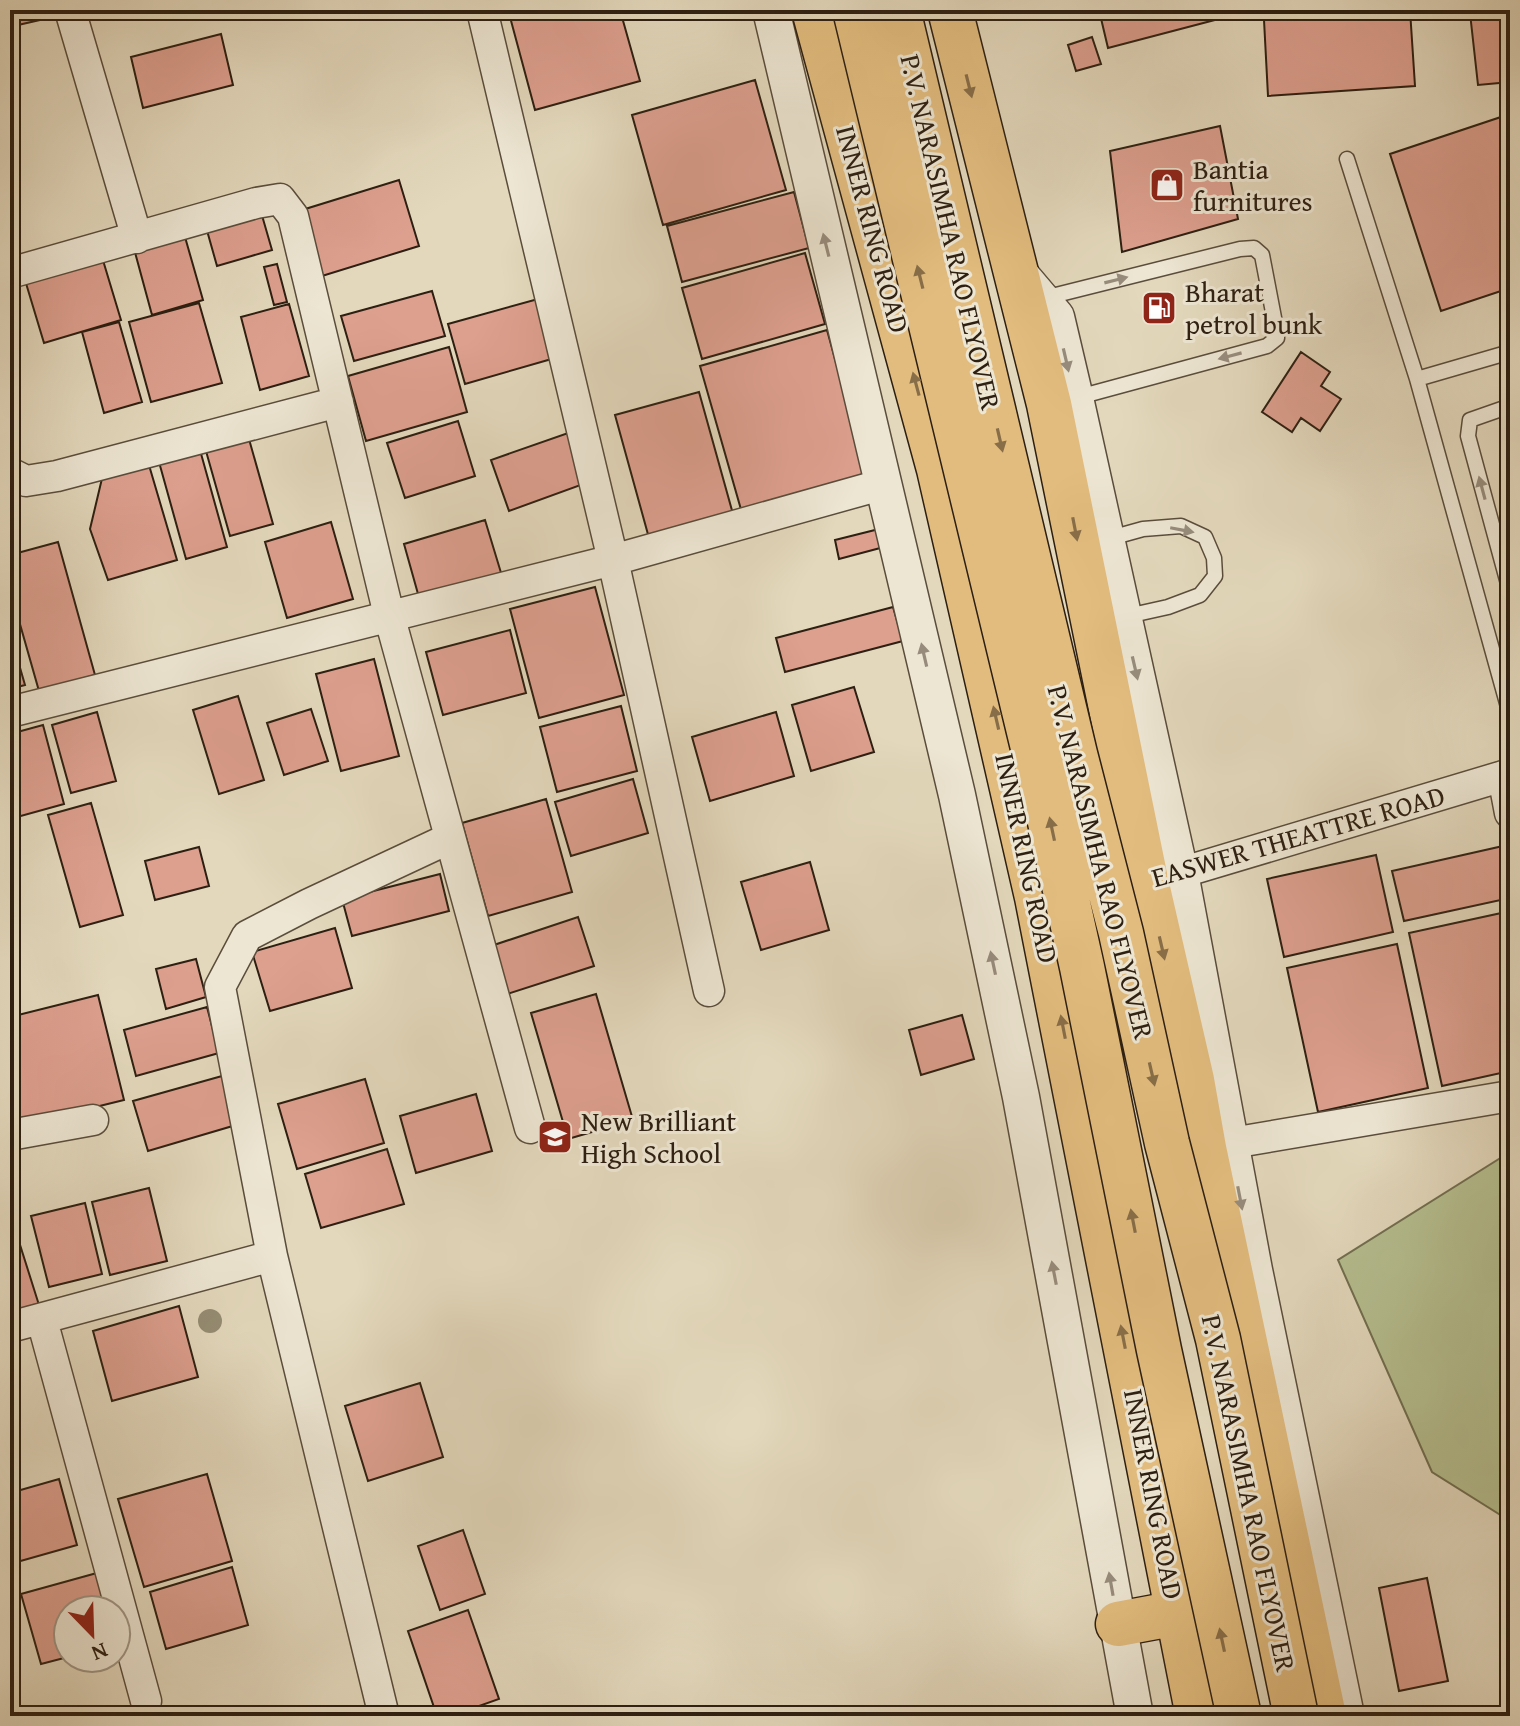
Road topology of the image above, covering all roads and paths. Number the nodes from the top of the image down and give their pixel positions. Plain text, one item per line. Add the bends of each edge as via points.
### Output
1 (70, 10) edge
2 (482, 10) edge
3 (771, 10) edge
4 (814, 10) edge
5 (855, 10) edge
6 (898, 10) edge
7 (950, 10) edge
8 (1347, 159) dead end
9 (137, 238) junction
10 (10, 273) edge
11 (1028, 284) junction
12 (1510, 352) edge
13 (1417, 379) junction
14 (1075, 398) junction
15 (338, 402) junction
16 (1510, 406) edge
17 (884, 484) junction
18 (15, 486) edge
19 (1106, 539) junction
20 (613, 560) junction
21 (1510, 591) edge
22 (389, 615) junction
23 (1123, 617) junction
24 (10, 712) edge
25 (1510, 714) edge
26 (1507, 775) edge
27 (1510, 813) edge
28 (450, 838) junction
29 (1163, 877) junction
30 (1037, 897) junction
31 (709, 991) dead end
32 (1510, 1096) edge
33 (93, 1120) dead end
34 (530, 1128) dead end
35 (10, 1135) edge
36 (1216, 1145) junction
37 (272, 1256) junction
38 (42, 1320) junction
39 (10, 1327) edge
40 (1177, 1613) junction
41 (1118, 1624) junction
42 (146, 1701) dead end
43 (384, 1716) edge
44 (1135, 1716) edge
45 (1198, 1716) edge
46 (1239, 1716) edge
47 (1296, 1716) edge
48 (1324, 1716) edge
49 (1346, 1716) edge

1 - 9 street
2 - 20 street
17 -> 3 street
30 -> 4 main road, INNER RING ROAD via 939,469
46 -> 5 main road, P.V. NARASIMHA RAO FLYOVER, bridge via 1048,812
6 -> 47 main road, P.V. NARASIMHA RAO FLYOVER, bridge via 1218,1339
7 -> 11 main road
8 - 13 lane
9 - 10 street
9 - 15 street via 280,199 293,216
11 -> 14 street via 1056,317
11 -> 14 lane via 1240,249 1254,248 1262,255 1277,338 1267,346
11 -> 29 main road via 1049,404
12 - 13 lane
13 - 25 lane
14 - 19 street
15 - 18 street
15 - 22 street
21 -> 16 lane via 1468,436 1470,420
17 - 20 street
41 -> 17 street via 1021,1097
19 - 23 street
19 -> 23 lane via 1181,526 1205,537 1214,558 1215,576 1200,595
20 - 22 street
20 - 31 street
22 - 24 street
22 - 28 street
23 -> 29 street
26 - 27 street
26 - 29 street, EASWER THEATTRE ROAD
28 - 34 street
28 - 37 street via 247,936 220,987
29 - 30 street, EASWER THEATTRE ROAD
29 -> 36 main road via 1192,1080
40 -> 30 main road, INNER RING ROAD
32 - 36 street
33 - 35 street
36 - 48 main road
36 -> 49 street
37 - 38 street
37 - 43 street
38 - 39 street
38 - 42 street
40 - 41 main road
40 - 45 main road, INNER RING ROAD
41 - 44 street

